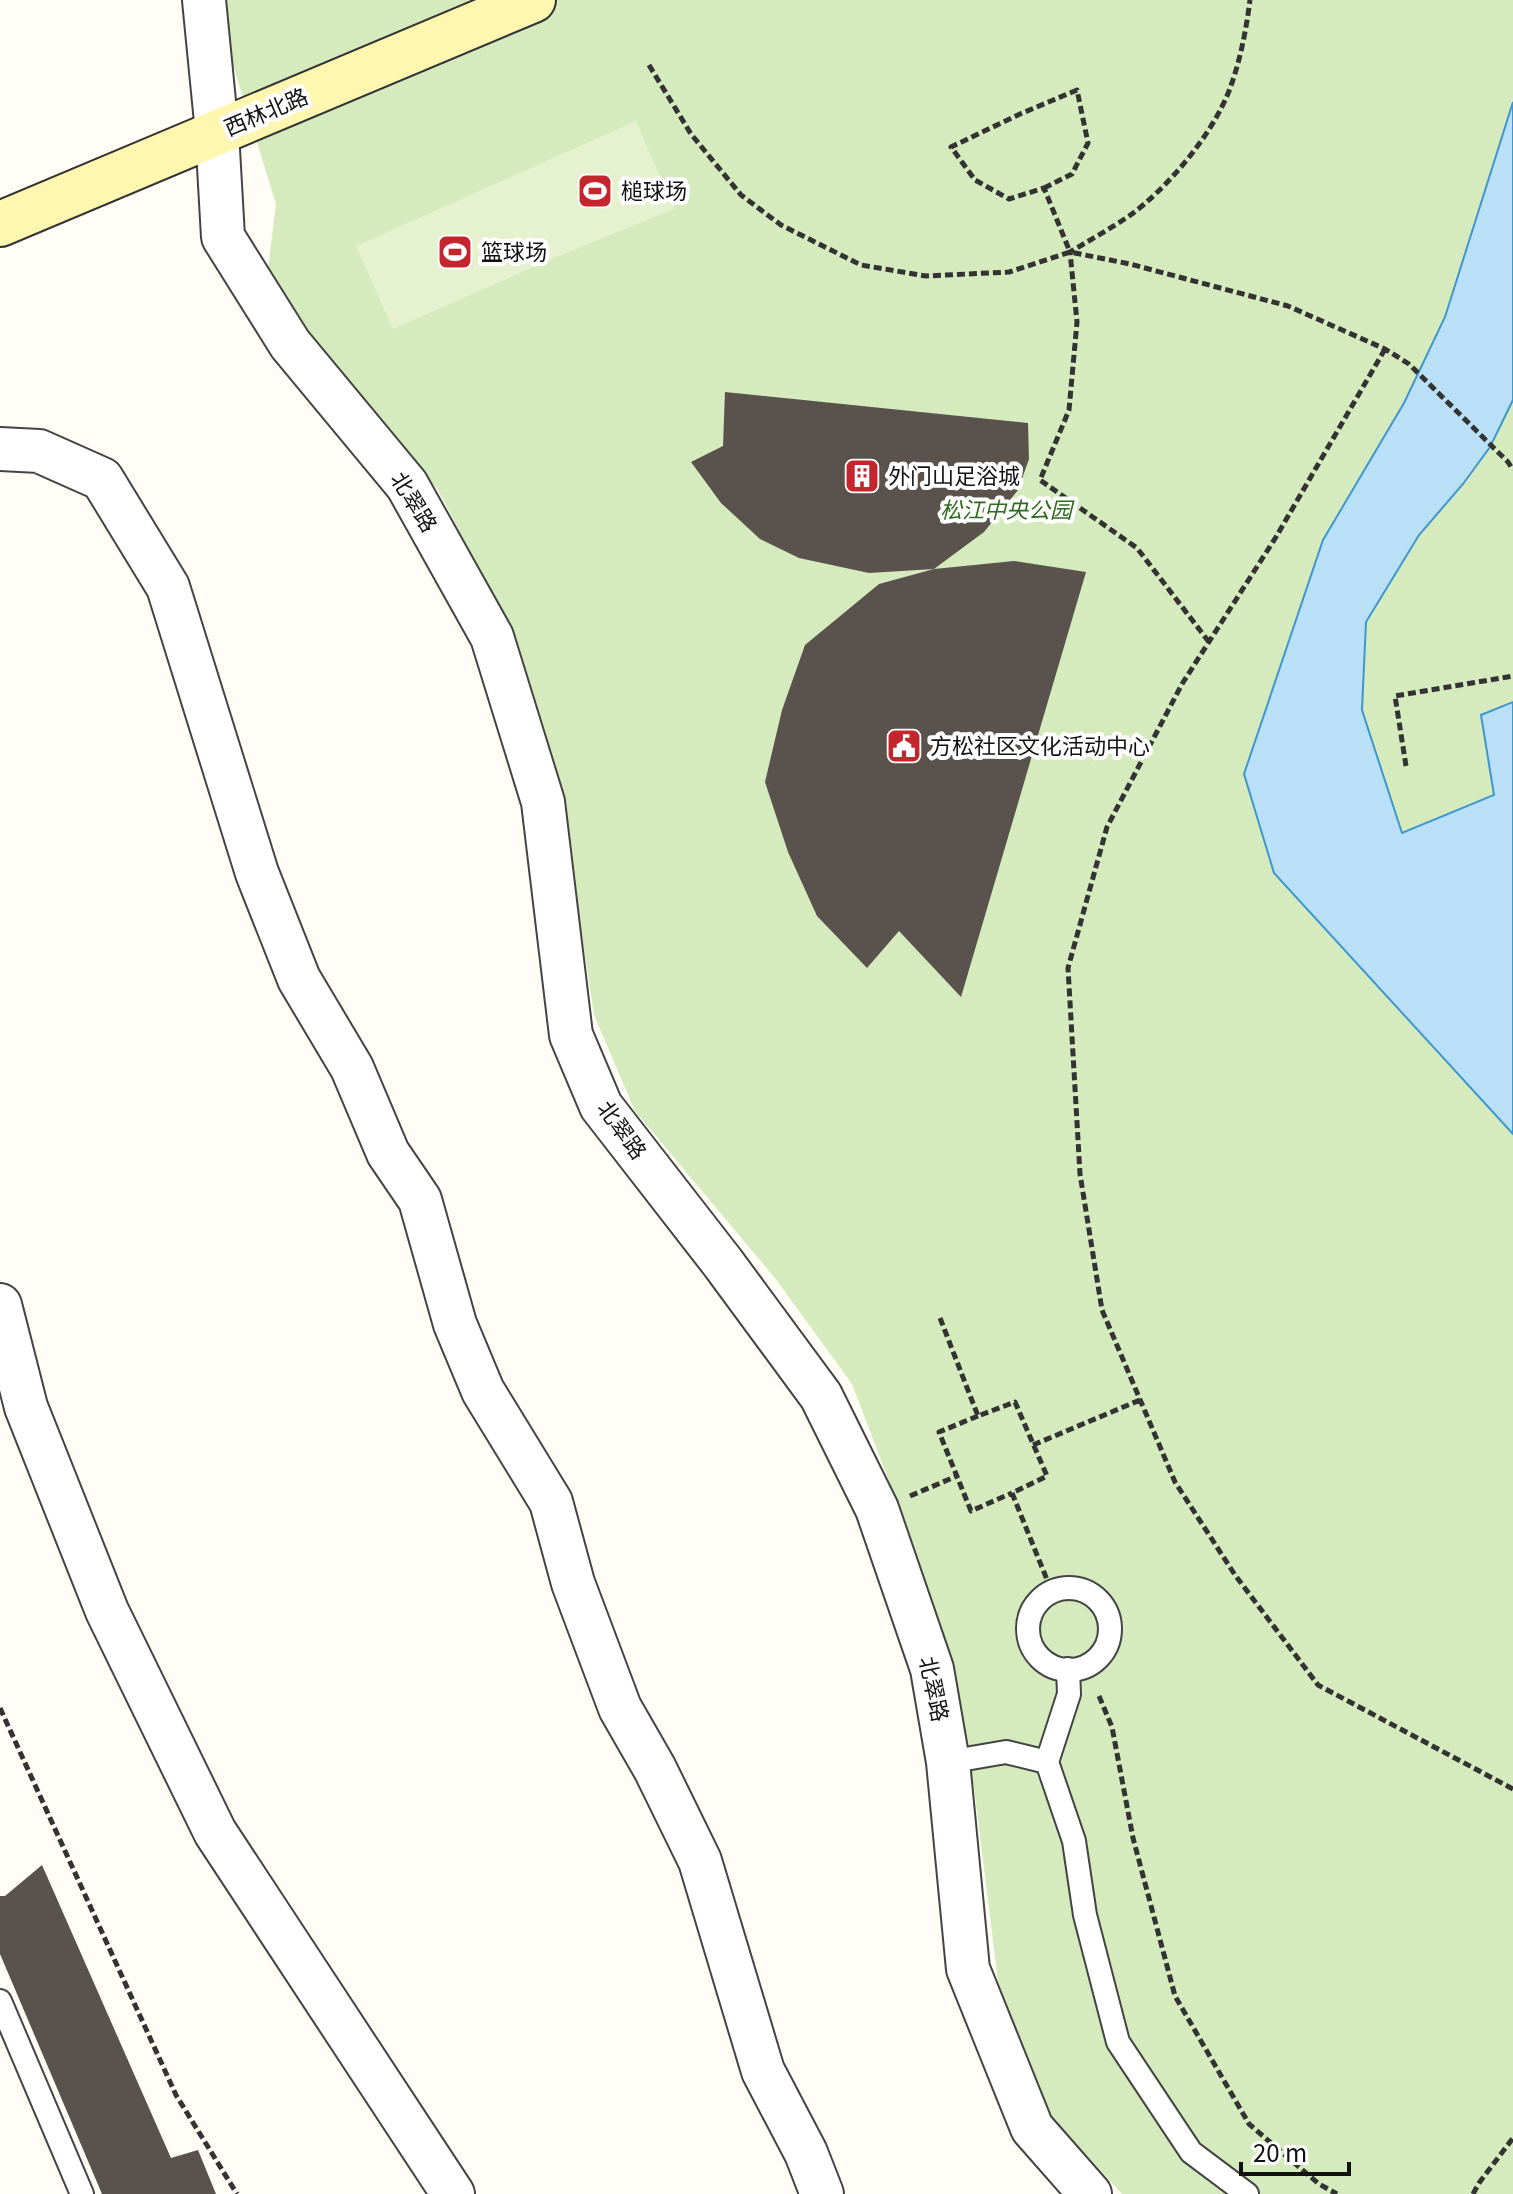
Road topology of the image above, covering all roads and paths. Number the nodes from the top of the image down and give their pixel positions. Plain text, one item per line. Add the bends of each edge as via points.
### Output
1 (204, 0) edge
2 (533, 0) edge
3 (1250, 0) edge
4 (649, 65) dead end
5 (217, 132) junction
6 (1044, 188) junction
7 (0, 224) edge
8 (1070, 252) junction
9 (1385, 349) junction
10 (0, 449) edge
11 (1513, 470) edge
12 (1209, 642) junction
13 (1513, 676) edge
14 (1406, 766) dead end
15 (0, 1305) edge
16 (940, 1318) dead end
17 (1140, 1400) junction
18 (978, 1416) junction
19 (1033, 1445) junction
20 (957, 1476) junction
21 (1012, 1493) junction
22 (877, 1509) junction
23 (1052, 1592) junction
24 (1077, 1668) junction
25 (0, 1708) edge
26 (948, 1762) junction
27 (1047, 1762) junction
28 (1513, 1789) edge
29 (0, 2001) edge
30 (1513, 2138) edge
31 (82, 2194) edge
32 (237, 2194) edge
33 (453, 2194) edge
34 (822, 2194) edge
35 (1090, 2194) edge
36 (1247, 2194) edge
37 (1337, 2194) edge
38 (1473, 2194) edge

1 - 5 street, 北翠路
2 - 5 street, 西林北路
3 - 8 path via 1228,92 1208,131 1162,189
4 - 8 path via 691,134 741,195 781,225 861,265 926,276 1009,272
5 - 7 street, 西林北路
5 - 22 street, 北翠路 via 223,237 290,344 407,485 492,637 543,802 571,1035 601,1106 821,1396
6 - 6 path via 1009,199 975,180 951,147 1077,90 1088,143 1072,174
6 - 8 path
8 - 9 path via 1288,306
8 - 12 path via 1077,322 1069,410 1040,480 1137,548
9 - 11 path via 1409,364
9 - 12 path
10 - 34 street via 39,451 102,479 168,587 257,873 299,979 352,1068 388,1153 420,1200 455,1324 483,1391 551,1502 573,1583 620,1708 700,1861 763,2071
12 - 17 path via 1107,827 1068,968 1080,1174 1102,1310
13 - 14 path via 1395,696
15 - 33 street via 26,1407 107,1611 215,1832
16 - 18 path
17 - 19 path
17 - 28 path via 1175,1482 1235,1575 1318,1685
18 - 19 path via 1015,1402
18 - 20 path via 939,1432
19 - 21 path via 1047,1476
20 - 21 path via 971,1511
20 - 22 path
21 - 23 path
22 - 26 street, 北翠路 via 932,1669
23 - 24 lane via 1033,1610 1029,1637 1043,1660 1055,1667
23 - 24 lane via 1077,1588 1099,1600 1106,1611 1110,1624 1105,1648 1097,1659
24 - 27 lane
24 - 37 path via 1112,1727 1133,1838 1175,1996 1249,2124
25 - 32 path via 176,2095
26 - 27 lane via 1006,1752
26 - 35 street, 北翠路 via 968,1969 1032,2128
27 - 36 lane via 1074,1841 1085,1915 1118,2042 1191,2152
29 - 31 lane
30 - 38 path

